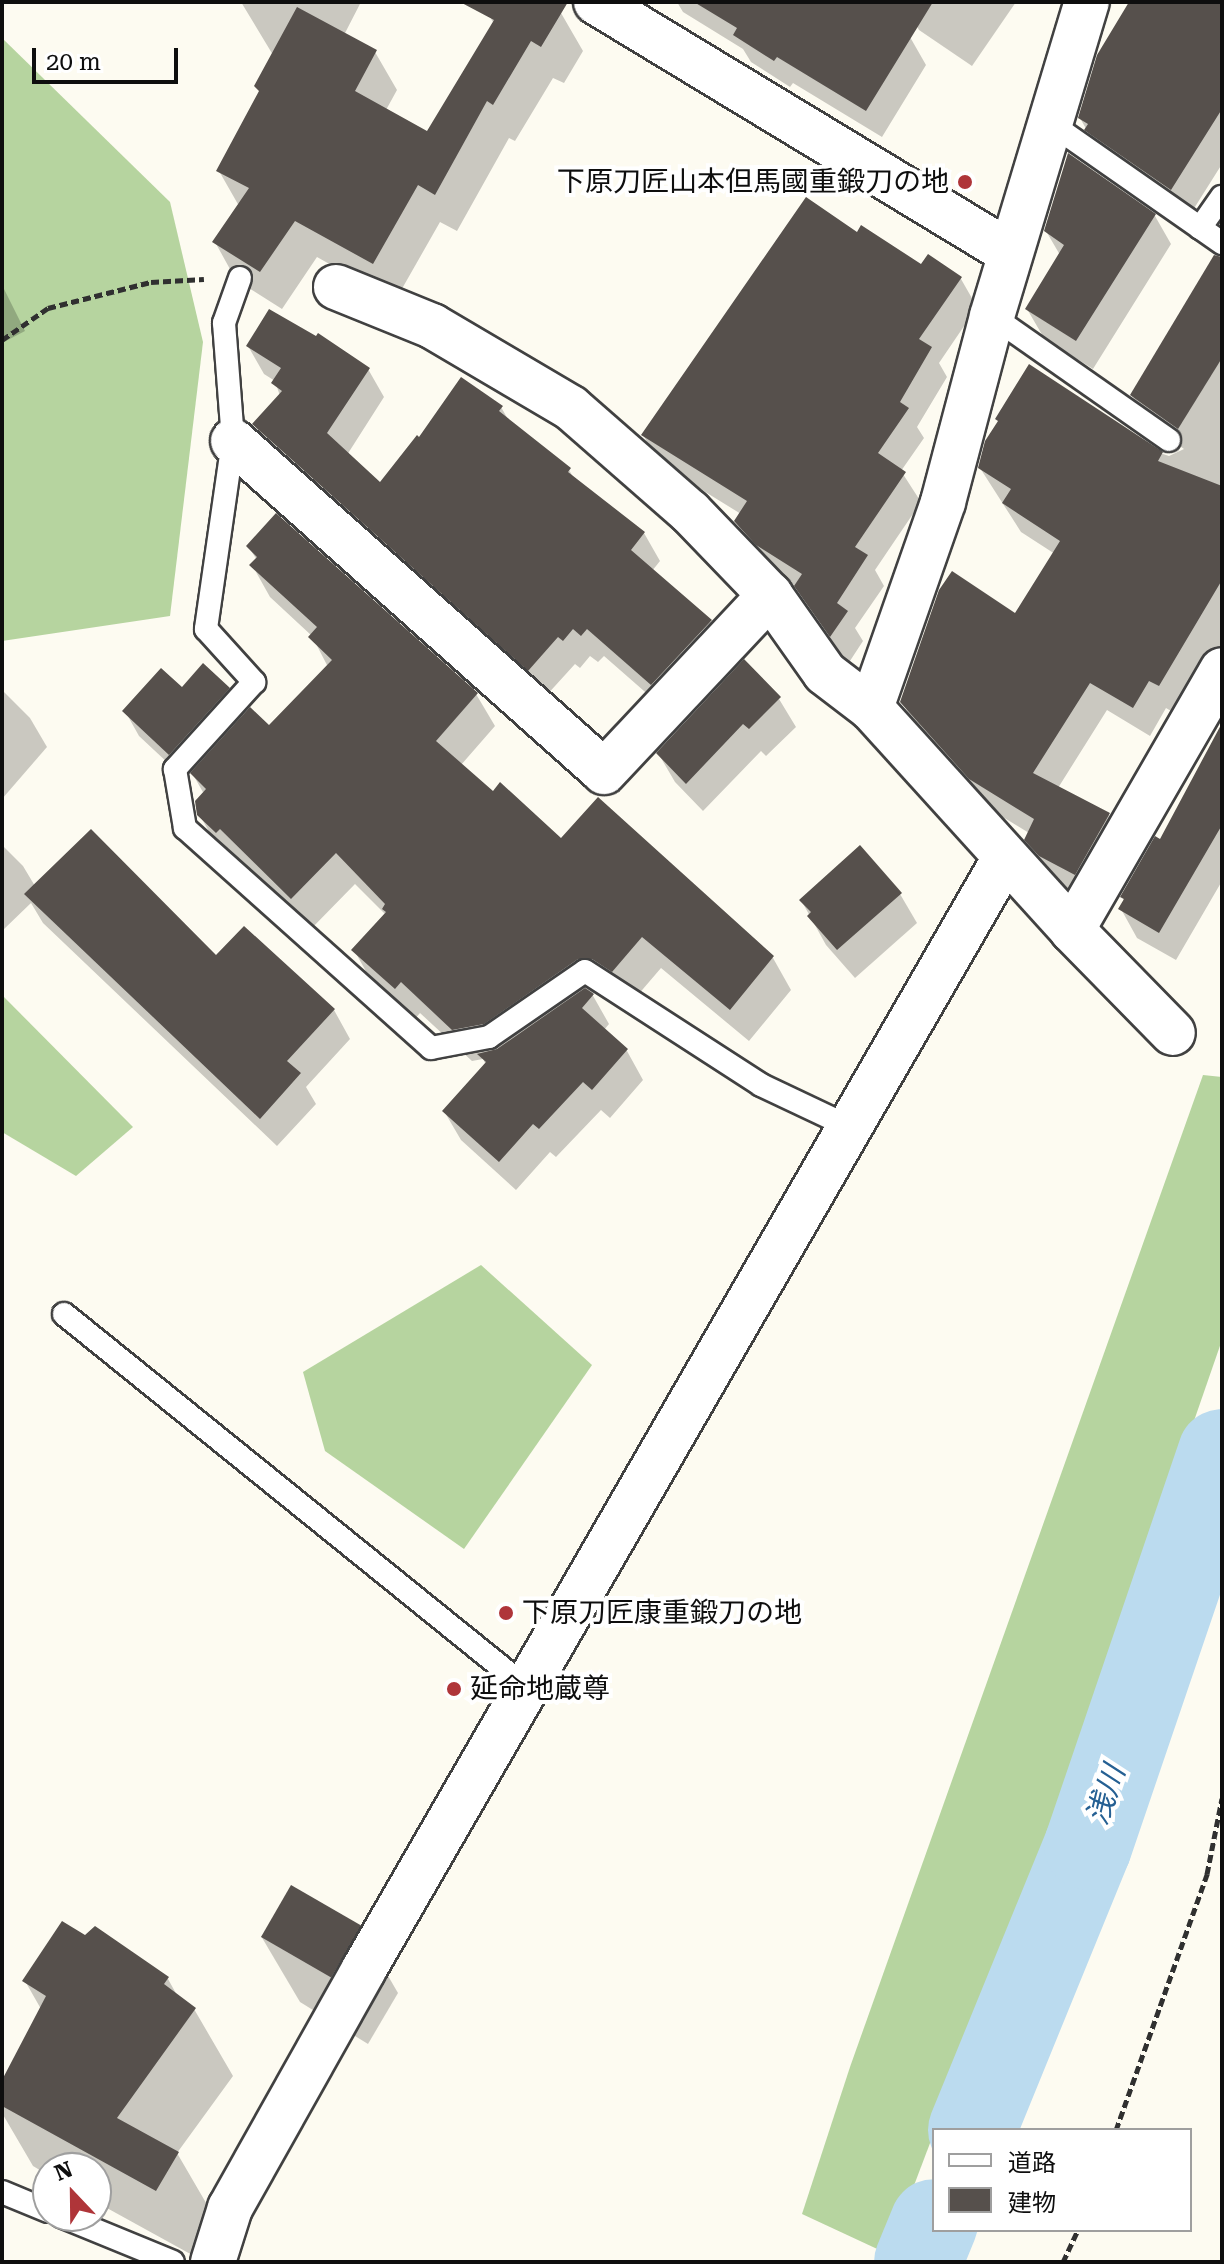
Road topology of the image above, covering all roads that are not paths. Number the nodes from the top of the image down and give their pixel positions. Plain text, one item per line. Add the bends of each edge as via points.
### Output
1 (596, 2) edge
2 (1087, 2) edge
3 (1050, 123) junction
4 (1222, 197) edge
5 (1200, 228) junction
6 (1222, 243) edge
7 (1010, 253) junction
8 (240, 278) road end
9 (336, 287) dead end
10 (992, 316) junction
11 (1169, 440) dead end
12 (233, 441) junction
13 (770, 595) junction
14 (1222, 670) edge
15 (871, 708) junction
16 (1005, 858) junction
17 (1072, 930) junction
18 (1173, 1033) dead end
19 (852, 1128) junction
20 (64, 1314) dead end
21 (527, 1688) junction
22 (2, 2192) edge
23 (32, 2204) edge
24 (100, 2232) edge
25 (173, 2262) edge
26 (213, 2262) edge

1 - 7 street
2 - 3 street
3 - 5 lane
3 - 7 street
4 - 5 lane
5 - 6 lane
7 - 10 street
8 - 12 lane via 224,323
9 - 13 street via 432,326 571,408 690,512
10 - 11 lane
10 - 15 street via 943,502
12 - 13 street via 604,772
12 - 19 lane via 206,629 254,682 175,769 185,828 431,1048 489,1037 585,971 761,1085
13 - 15 street via 825,673
14 - 17 street
15 - 16 street
16 - 17 street
16 - 19 street
17 - 18 street
19 - 21 street
20 - 21 lane
21 - 26 street via 230,2208
22 - 23 lane
24 - 25 lane

